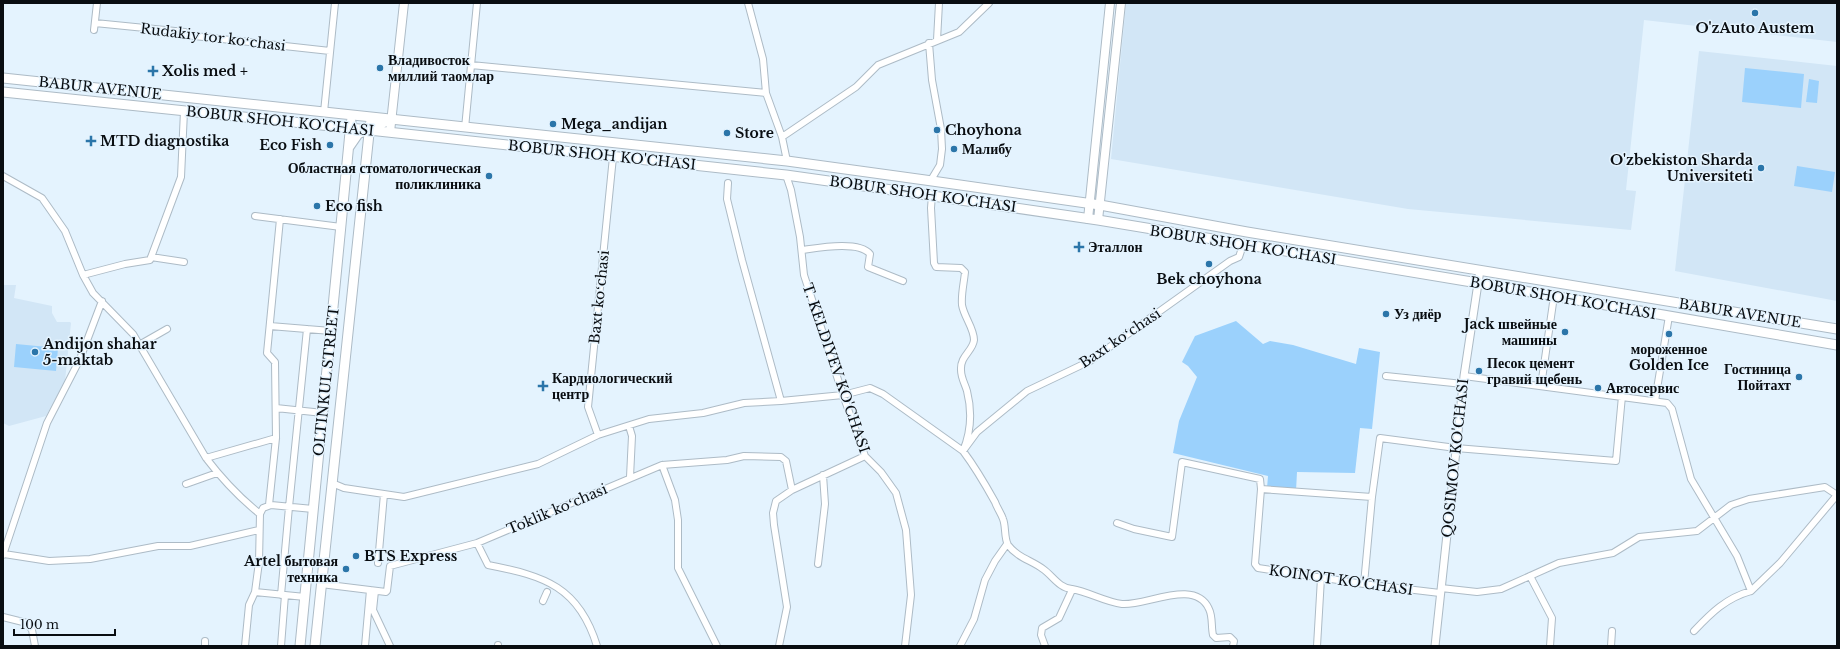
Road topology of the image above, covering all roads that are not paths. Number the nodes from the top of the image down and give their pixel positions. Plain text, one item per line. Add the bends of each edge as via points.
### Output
1 (97, 3) edge
2 (335, 3) edge
3 (404, 3) edge
4 (477, 3) edge
5 (748, 3) edge
6 (939, 3) edge
7 (989, 3) edge
8 (1110, 3) edge
9 (1121, 3) edge
10 (95, 24) junction
11 (94, 30) dead end
12 (937, 40) junction
13 (929, 44) junction
14 (330, 51) junction
15 (471, 65) junction
16 (3, 78) edge
17 (124, 91) junction
18 (3, 92) edge
19 (766, 93) junction
20 (123, 105) junction
21 (184, 111) junction
22 (324, 112) junction
23 (352, 115) junction
24 (371, 117) junction
25 (392, 119) junction
26 (350, 128) junction
27 (465, 128) junction
28 (370, 130) junction
29 (390, 132) junction
30 (782, 137) junction
31 (349, 146) junction
32 (368, 148) junction
33 (613, 157) junction
34 (787, 161) junction
35 (786, 175) junction
36 (3, 176) edge
37 (930, 180) junction
38 (728, 183) dead end
39 (932, 196) junction
40 (1089, 204) junction
41 (1100, 205) junction
42 (255, 216) dead end
43 (280, 219) junction
44 (1088, 219) junction
45 (1098, 220) junction
46 (341, 227) junction
47 (1243, 245) junction
48 (802, 250) junction
49 (152, 256) junction
50 (184, 262) dead end
51 (1480, 270) junction
52 (83, 275) junction
53 (902, 281) dead end
54 (1478, 283) junction
55 (1554, 296) junction
56 (102, 301) junction
57 (1669, 316) junction
58 (270, 326) junction
59 (167, 329) dead end
60 (307, 329) junction
61 (1837, 329) edge
62 (331, 331) junction
63 (139, 345) junction
64 (1837, 345) edge
65 (1386, 376) dead end
66 (1463, 380) junction
67 (1541, 386) junction
68 (843, 395) junction
69 (1622, 396) junction
70 (781, 401) junction
71 (1655, 401) junction
72 (276, 408) junction
73 (299, 411) junction
74 (323, 413) junction
75 (629, 426) junction
76 (598, 435) junction
77 (276, 438) junction
78 (1456, 448) junction
79 (963, 451) junction
80 (865, 456) junction
81 (206, 458) junction
82 (662, 465) junction
83 (217, 473) junction
84 (823, 475) junction
85 (630, 477) junction
86 (332, 483) junction
87 (186, 484) dead end
88 (1261, 489) junction
89 (792, 490) junction
90 (384, 494) junction
91 (1837, 495) edge
92 (1372, 497) junction
93 (269, 505) junction
94 (289, 506) junction
95 (313, 509) junction
96 (260, 514) junction
97 (1713, 518) junction
98 (1117, 523) dead end
99 (259, 530) junction
100 (477, 543) junction
101 (1007, 544) junction
102 (3, 554) edge
103 (378, 563) dead end
104 (818, 564) dead end
105 (1530, 576) junction
106 (1321, 578) junction
107 (321, 584) junction
108 (1364, 584) junction
109 (550, 587) junction
110 (372, 590) junction
111 (1072, 590) junction
112 (1441, 590) junction
113 (1751, 591) junction
114 (255, 592) junction
115 (283, 595) junction
116 (305, 597) junction
117 (543, 601) dead end
118 (3, 617) edge
119 (1612, 631) dead end
120 (1694, 631) dead end
121 (35, 646) edge
122 (245, 646) edge
123 (280, 646) edge
124 (300, 646) edge
125 (314, 646) edge
126 (365, 646) edge
127 (390, 646) edge
128 (597, 646) edge
129 (716, 646) edge
130 (779, 646) edge
131 (905, 646) edge
132 (960, 646) edge
133 (1045, 646) edge
134 (1234, 646) edge
135 (1317, 646) edge
136 (1435, 646) edge
137 (1550, 646) edge
138 (1610, 646) edge

1 - 10 street
2 - 14 street
3 - 25 main road
4 - 15 street
5 - 19 street via 763,59
6 - 12 street
7 - 12 street via 959,32
8 - 40 main road
9 - 41 main road
10 - 11 street
10 - 14 street, Rudakiy tor koʻchasi via 185,32 185,35
12 - 13 street
13 - 30 street via 878,65 856,87
13 - 37 street via 942,148 940,165
14 - 22 street
15 - 19 street
15 - 27 street
16 - 17 main road, BABUR AVENUE
17 - 20 main road
17 - 22 main road, BABUR AVENUE
18 - 20 main road, BOBUR SHOH KO'CHASI
19 - 30 street
20 - 21 main road, BOBUR SHOH KO'CHASI
21 - 26 main road, BOBUR SHOH KO'CHASI
21 - 49 street via 182,177
22 - 23 main road, BABUR AVENUE
23 - 24 main road, BABUR AVENUE
23 - 26 main road, OLTINKUL STREET
24 - 25 main road, BABUR AVENUE
24 - 28 main road, OLTINKUL STREET
25 - 27 main road, BABUR AVENUE
25 - 28 main road
25 - 29 main road
26 - 28 main road, BOBUR SHOH KO'CHASI
26 - 31 main road, OLTINKUL STREET
27 - 34 main road, BABUR AVENUE
28 - 29 main road, BOBUR SHOH KO'CHASI
28 - 31 main road via 358,134
28 - 32 main road, OLTINKUL STREET
29 - 32 main road via 376,138
29 - 33 main road, BOBUR SHOH KO'CHASI
30 - 34 street
31 - 46 main road, OLTINKUL STREET
32 - 86 main road, OLTINKUL STREET
33 - 35 main road, BOBUR SHOH KO'CHASI
33 - 76 street, Baxt koʻchasi via 588,407
34 - 37 main road, BABUR AVENUE
35 - 39 main road, BOBUR SHOH KO'CHASI
35 - 48 street, T. KELDIYEV KO'CHASI
36 - 52 street via 42,198 65,231
37 - 40 main road, BABUR AVENUE
38 - 70 street via 727,199
39 - 44 main road, BOBUR SHOH KO'CHASI
39 - 79 street via 934,263 936,267 961,268 965,272 962,306 974,339 961,366 969,399 970,423
40 - 41 main road, BABUR AVENUE
40 - 44 main road
41 - 45 main road
41 - 51 main road, BABUR AVENUE
42 - 43 street
43 - 46 street
43 - 58 street
44 - 45 main road, BOBUR SHOH KO'CHASI
45 - 47 main road, BOBUR SHOH KO'CHASI
46 - 62 main road, OLTINKUL STREET
47 - 54 main road, BOBUR SHOH KO'CHASI
47 - 79 street, Baxt koʻchasi via 1239,257 1095,357 1027,391 977,432
48 - 53 street via 832,246 864,249 870,254 868,267
48 - 68 street, T. KELDIYEV KO'CHASI via 804,275
49 - 50 street
49 - 52 street via 144,262 125,264
51 - 54 street, QOSIMOV KO'CHASI
51 - 61 main road, BABUR AVENUE
52 - 56 street via 93,293
54 - 55 main road, BOBUR SHOH KO'CHASI
54 - 66 street, QOSIMOV KO'CHASI
55 - 57 main road, BOBUR SHOH KO'CHASI
55 - 67 street
56 - 63 street via 133,334
56 - 102 street via 80,359 47,423
57 - 64 main road, BOBUR SHOH KO'CHASI
57 - 71 street
58 - 60 street
58 - 72 street via 267,354 275,362
59 - 63 street
60 - 62 street
60 - 73 street
62 - 74 main road, OLTINKUL STREET
63 - 81 street
65 - 66 street
66 - 67 street
66 - 78 street, QOSIMOV KO'CHASI
67 - 69 street
68 - 70 street
68 - 79 street via 870,388 883,394
68 - 80 street, T. KELDIYEV KO'CHASI
69 - 71 street
69 - 78 street via 1616,461
70 - 75 street via 744,403 704,413 649,419
71 - 97 street via 1667,403 1672,409 1691,479
72 - 73 street
72 - 77 street
73 - 74 street
73 - 94 street
74 - 95 main road, OLTINKUL STREET
75 - 76 street
75 - 85 street via 632,436
76 - 90 street via 538,464 404,498
77 - 81 street
77 - 93 street
78 - 92 street via 1380,438
78 - 112 street, QOSIMOV KO'CHASI
79 - 101 street via 981,477 1003,518
80 - 84 street
80 - 131 street, T. KELDIYEV KO'CHASI via 896,493 906,530 911,595
81 - 83 street
82 - 85 street, Toklik koʻchasi
82 - 89 street, Toklik koʻchasi via 726,460 744,456 781,457 786,461
82 - 129 street via 675,500 678,520 678,568
83 - 87 street
83 - 96 street
84 - 89 street
84 - 104 street via 825,504
85 - 100 street, Toklik koʻchasi
86 - 90 street via 344,488
86 - 107 main road, OLTINKUL STREET
88 - 92 street
88 - 98 street via 1260,478 1182,462 1172,537
88 - 106 street, KOINOT KO'CHASI via 1255,564 1258,568
89 - 130 street via 776,501 773,513 787,607
90 - 103 street
91 - 97 street, KOINOT KO'CHASI via 1825,488 1749,499 1731,505
91 - 113 street via 1780,563
92 - 108 street
93 - 94 street
93 - 96 street via 263,508
94 - 95 street
94 - 115 street
95 - 116 main road, OLTINKUL STREET
96 - 99 street
97 - 105 street, KOINOT KO'CHASI via 1697,531 1639,537 1613,553 1565,561
97 - 113 street via 1737,556
99 - 102 street via 190,546 158,546 90,559 49,561
99 - 114 street via 259,562
100 - 109 street via 488,565 511,569
100 - 110 street, Toklik koʻchasi via 390,566 387,591
101 - 111 street via 1020,557 1043,569 1056,582
101 - 132 street via 985,580 974,619
105 - 112 street, KOINOT KO'CHASI via 1501,589 1477,592
105 - 137 street via 1552,618
106 - 108 street, KOINOT KO'CHASI
106 - 135 street
107 - 110 street
107 - 125 main road, OLTINKUL STREET
108 - 112 street, KOINOT KO'CHASI
109 - 117 street
109 - 128 street via 569,595 582,610
110 - 126 street
110 - 127 street via 374,610
111 - 133 street via 1059,618 1042,628 1041,635
111 - 134 street via 1081,590 1121,604 1137,604 1178,594 1192,594 1207,604 1211,614 1213,635 1216,638 1230,637 1234,641
112 - 136 street, QOSIMOV KO'CHASI
113 - 120 street via 1736,595 1722,604
114 - 115 street
114 - 122 street via 249,605
115 - 116 street
115 - 123 street
116 - 124 main road, OLTINKUL STREET
118 - 121 street via 27,623 32,630
119 - 138 street

